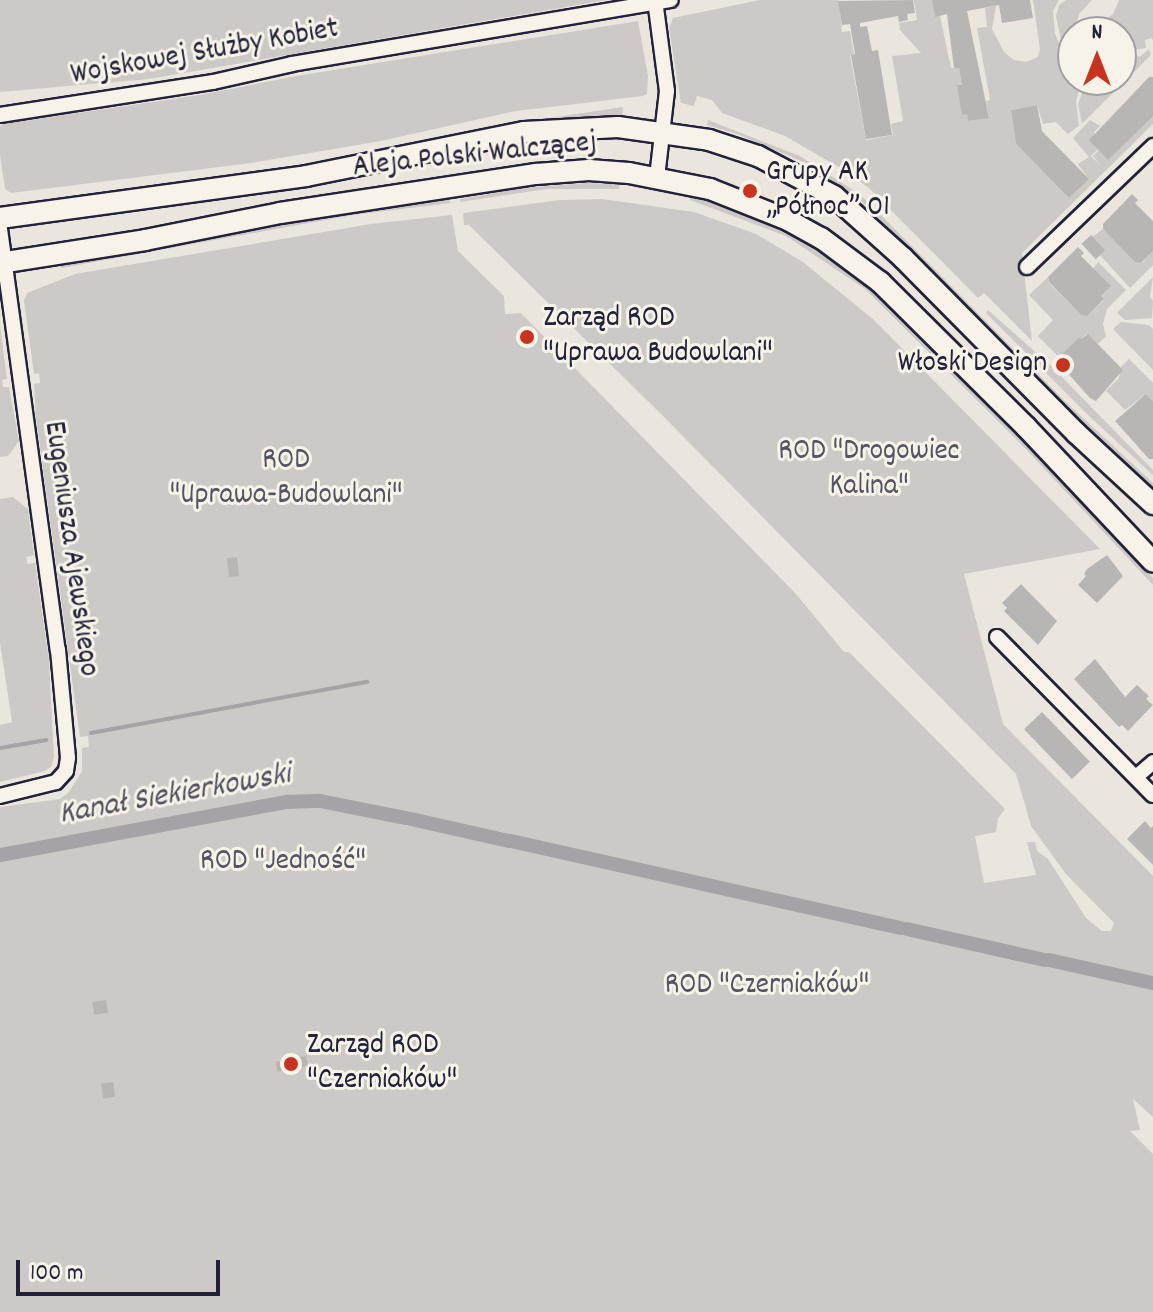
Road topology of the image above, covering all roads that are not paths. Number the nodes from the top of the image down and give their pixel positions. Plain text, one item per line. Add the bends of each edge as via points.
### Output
1 (671, 0) edge
2 (655, 2) edge
3 (0, 115) edge
4 (662, 131) junction
5 (1153, 146) edge
6 (657, 177) junction
7 (0, 218) edge
8 (0, 229) edge
9 (2, 263) edge
10 (1027, 267) dead end
11 (1153, 504) edge
12 (1153, 562) edge
13 (997, 637) dead end
14 (1153, 762) edge
15 (1136, 777) junction
16 (1153, 795) edge
17 (0, 796) edge

1 - 2 street, Wojskowej Służby Kobiet
2 - 3 street, Wojskowej Służby Kobiet
2 - 4 street via 667,77
4 - 6 street
4 - 7 main road, Aleja Polski Walczącej via 591,126 524,132 306,176
4 - 11 main road, Aleja Polski Walczącej via 758,156 834,196
5 - 10 street
6 - 9 main road, Aleja Polski Walczącej via 589,170 507,178
6 - 12 main road, Aleja Polski Walczącej via 755,205 851,259 960,360
8 - 9 street, Eugeniusza Ajewskiego
9 - 17 street, Eugeniusza Ajewskiego via 58,650 68,762 56,782
13 - 15 street
14 - 15 street
15 - 16 street

